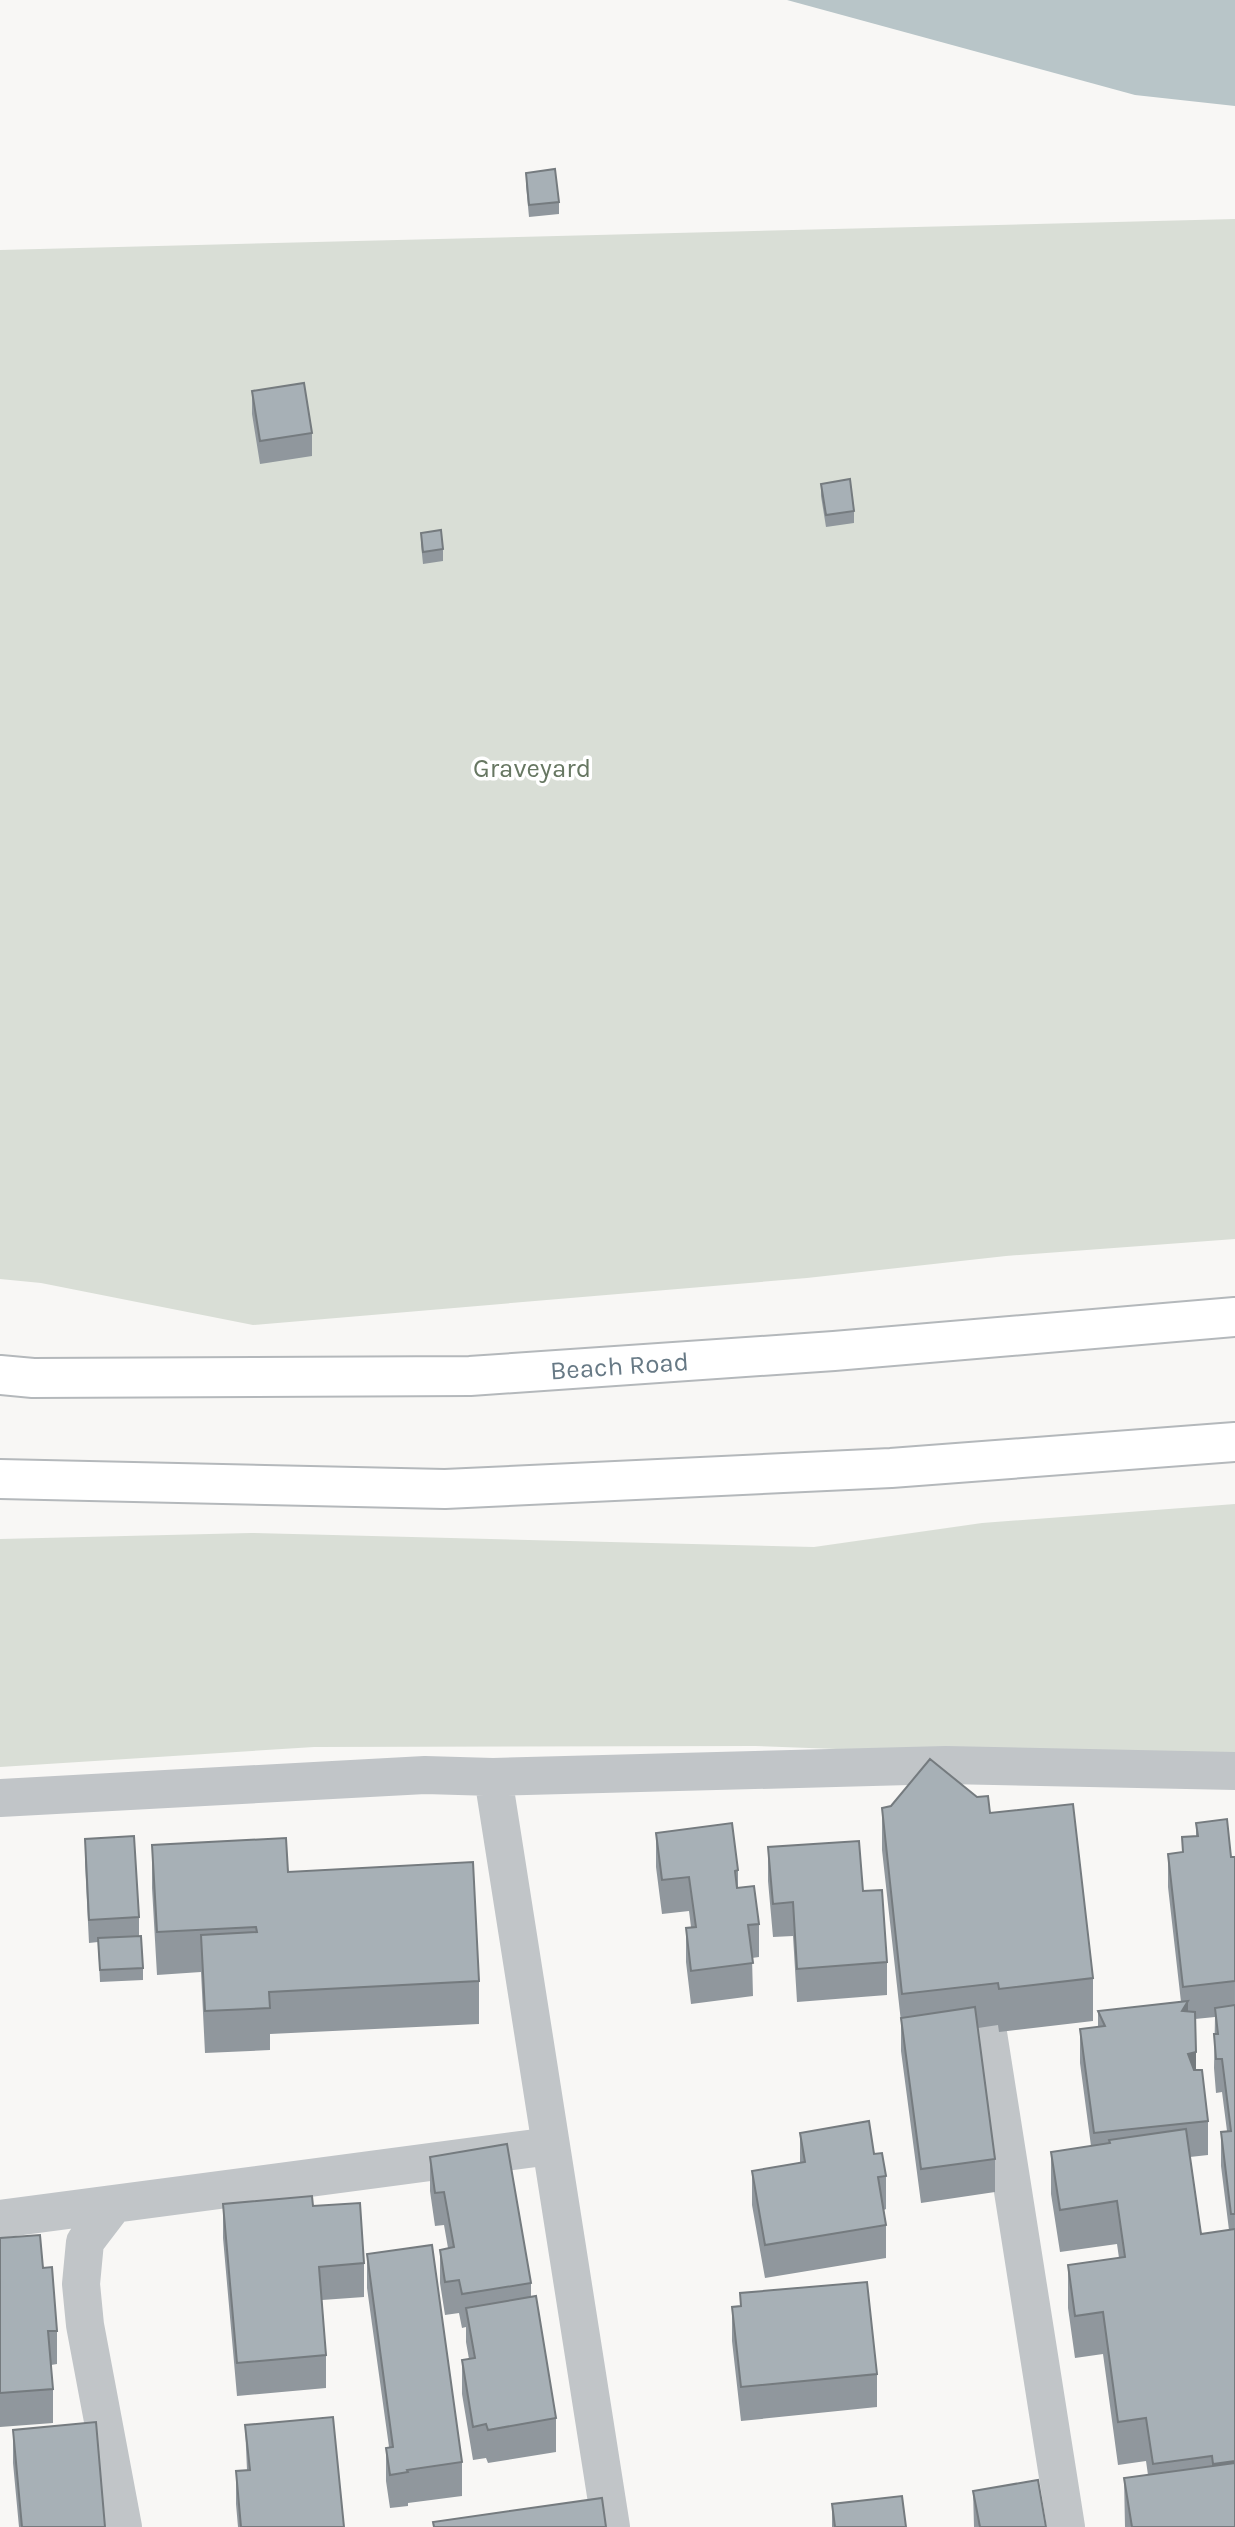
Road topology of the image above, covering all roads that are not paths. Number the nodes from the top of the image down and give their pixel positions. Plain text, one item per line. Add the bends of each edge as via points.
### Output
1 (1235, 1317) edge
2 (0, 1375) edge
3 (1235, 1442) edge
4 (6, 1481) edge
5 (1235, 1771) edge
6 (493, 1777) junction
7 (0, 1798) edge
8 (974, 1942) edge
9 (551, 2146) junction
10 (114, 2204) junction
11 (0, 2219) edge
12 (123, 2527) edge
13 (611, 2527) edge
14 (1066, 2527) edge

1 - 2 highway, Beach Road via 470,1376
3 - 4 highway via 891,1468 445,1489
5 - 6 street via 948,1779
6 - 7 street via 425,1775
6 - 9 street
8 - 14 street
9 - 10 street
9 - 13 street
10 - 11 street
10 - 12 street via 85,2242 81,2284

